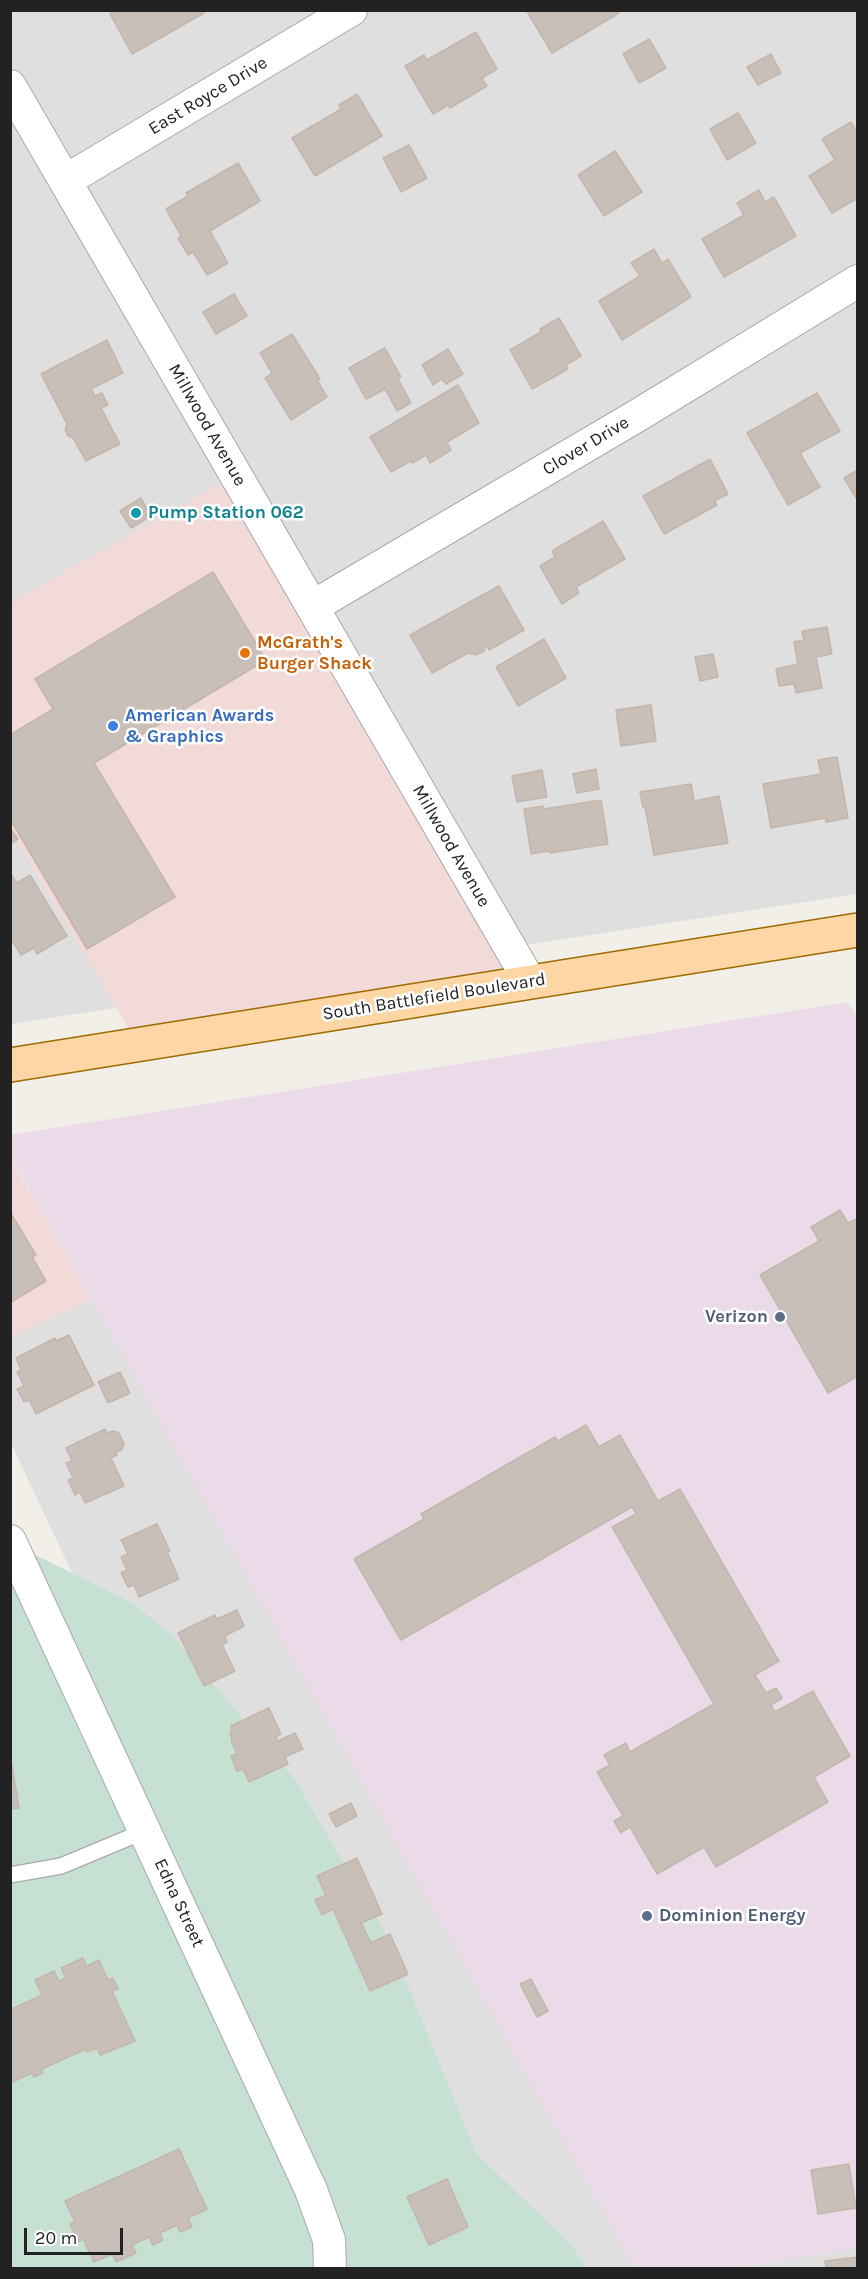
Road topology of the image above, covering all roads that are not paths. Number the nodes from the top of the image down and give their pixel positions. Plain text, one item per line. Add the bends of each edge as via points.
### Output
1 (351, 10) edge
2 (10, 86) edge
3 (65, 181) junction
4 (858, 281) edge
5 (312, 607) junction
6 (858, 930) edge
7 (530, 982) junction
8 (10, 1065) edge
9 (10, 1541) edge
10 (145, 1830) junction
11 (10, 1875) edge
12 (330, 2268) edge

1 - 3 street, East Royce Drive
2 - 3 street, Millwood Avenue
3 - 5 street, Millwood Avenue
4 - 5 street, Clover Drive
5 - 7 street, Millwood Avenue
6 - 7 main road, South Battlefield Boulevard
7 - 8 main road, South Battlefield Boulevard
9 - 10 street, Edna Street
10 - 11 lane via 61,1866
10 - 12 street, Edna Street via 311,2190 329,2240

